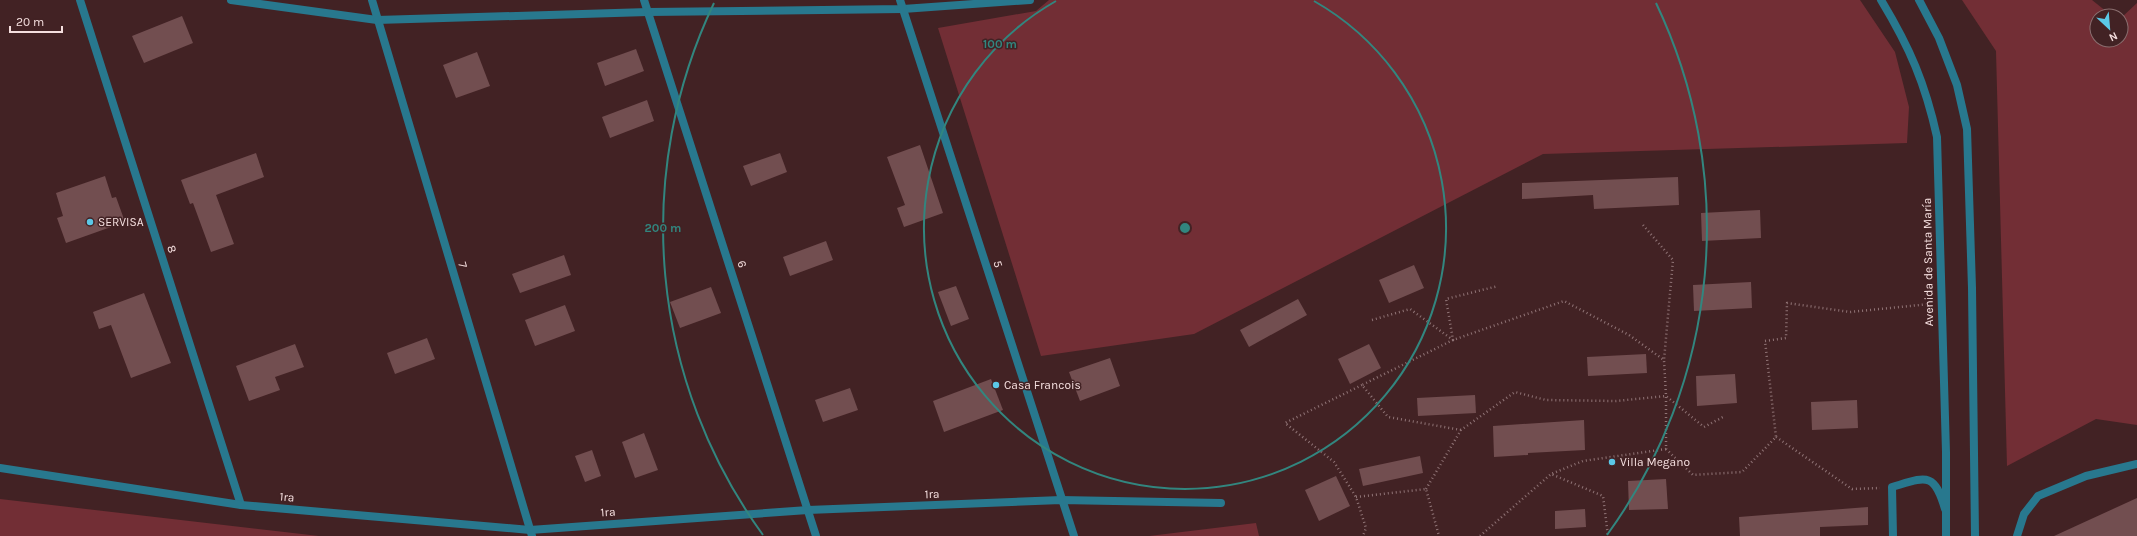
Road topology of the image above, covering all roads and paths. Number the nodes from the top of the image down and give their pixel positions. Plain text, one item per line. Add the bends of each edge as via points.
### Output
1 (80, 0) edge
2 (231, 0) edge
3 (372, 0) edge
4 (644, 0) edge
5 (900, 0) edge
6 (1030, 0) edge
7 (1881, 0) edge
8 (1919, 0) edge
9 (903, 9) junction
10 (648, 12) junction
11 (378, 20) junction
12 (1643, 225) dead end
13 (1498, 286) dead end
14 (1941, 302) junction
15 (1372, 320) dead end
16 (1453, 340) junction
17 (1664, 360) junction
18 (1362, 384) junction
19 (1666, 396) junction
20 (1723, 418) dead end
21 (1461, 430) junction
22 (1776, 437) junction
23 (1666, 449) junction
24 (2137, 464) edge
25 (0, 468) edge
26 (1551, 474) junction
27 (1892, 487) junction
28 (1426, 489) junction
29 (1356, 497) junction
30 (1061, 500) junction
31 (1221, 503) dead end
32 (241, 505) junction
33 (808, 510) junction
34 (1945, 512) junction
35 (531, 533) edge
36 (816, 536) edge
37 (1074, 536) edge
38 (1363, 536) edge
39 (1439, 536) edge
40 (1480, 536) edge
41 (1608, 536) edge
42 (1893, 536) edge
43 (1946, 536) edge
44 (1975, 536) edge
45 (2017, 536) edge

1 - 32 street, 8
2 - 11 street
3 - 11 street, 7
4 - 10 street, 6
5 - 9 street, 5
6 - 9 street
7 - 14 street, Avenida de Santa María via 1912,54 1928,96 1937,137
8 - 44 street via 1939,38 1957,85 1967,129
9 - 10 street
9 - 30 street, 5
10 - 11 street
10 - 33 street, 6
11 - 35 street, 7
12 - 17 path via 1673,260
13 - 16 path via 1446,299
14 - 22 path via 1850,312 1787,302 1786,338 1765,341
14 - 34 street, Avenida de Santa María via 1946,448
15 - 16 path via 1410,309
16 - 17 path via 1564,301 1629,335
16 - 18 path
17 - 19 path
18 - 21 path via 1388,417
18 - 29 path via 1285,423 1334,462
19 - 20 path via 1704,427
19 - 21 path via 1616,401 1546,400 1515,392
19 - 23 path
21 - 28 path
22 - 23 path via 1742,472 1692,476
22 - 27 path via 1852,489
23 - 26 path via 1583,462
24 - 45 street via 2086,476 2038,496 2024,514
25 - 32 street, 1ra
26 - 40 path
26 - 41 path via 1603,496
27 - 34 street via 1920,478 1929,480 1938,489
27 - 42 street
28 - 29 path
28 - 39 path
29 - 38 path via 1366,528
30 - 31 street, 1ra
30 - 33 street, 1ra
30 - 37 street, 5
32 - 35 street, 1ra
33 - 35 street, 1ra
33 - 36 street, 6
34 - 43 street, Avenida de Santa María

